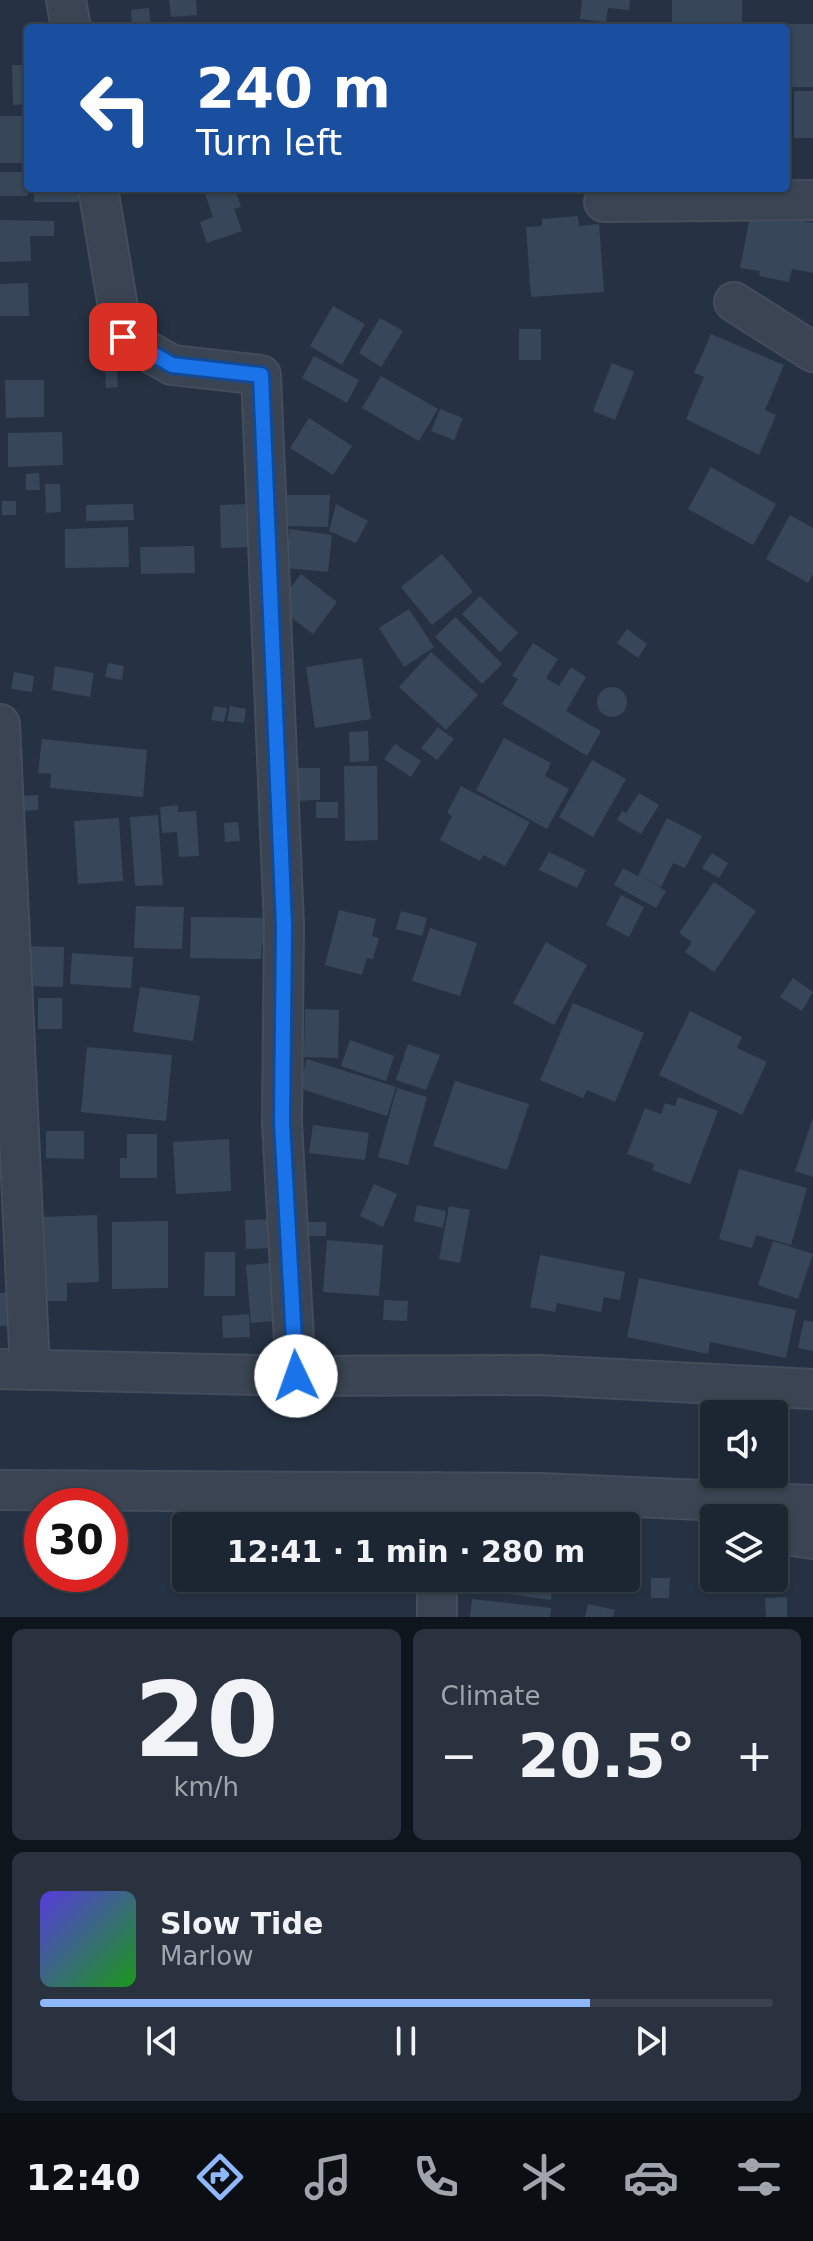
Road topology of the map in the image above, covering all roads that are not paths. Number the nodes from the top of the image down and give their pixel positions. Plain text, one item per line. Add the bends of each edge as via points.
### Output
1 (66, 0) edge
2 (70, 24) edge
3 (99, 192) edge
4 (813, 200) edge
5 (604, 202) dead end
6 (734, 302) dead end
7 (813, 352) edge
8 (0, 724) edge
9 (15, 1370) edge
10 (296, 1376) junction
11 (813, 1389) edge
12 (0, 1490) edge
13 (813, 1505) edge
14 (788, 1506) edge
15 (437, 1509) edge
16 (700, 1509) edge
17 (788, 1535) edge
18 (813, 1539) edge
19 (437, 1592) edge
20 (437, 1617) edge

1 - 2 street
3 - 10 street via 123,337 172,365 261,375 284,925 282,1123
4 - 5 street
6 - 7 street
8 - 9 street
9 - 10 street
10 - 11 street via 539,1375
12 - 15 street
13 - 14 street
15 - 16 street
17 - 18 street
19 - 20 street

